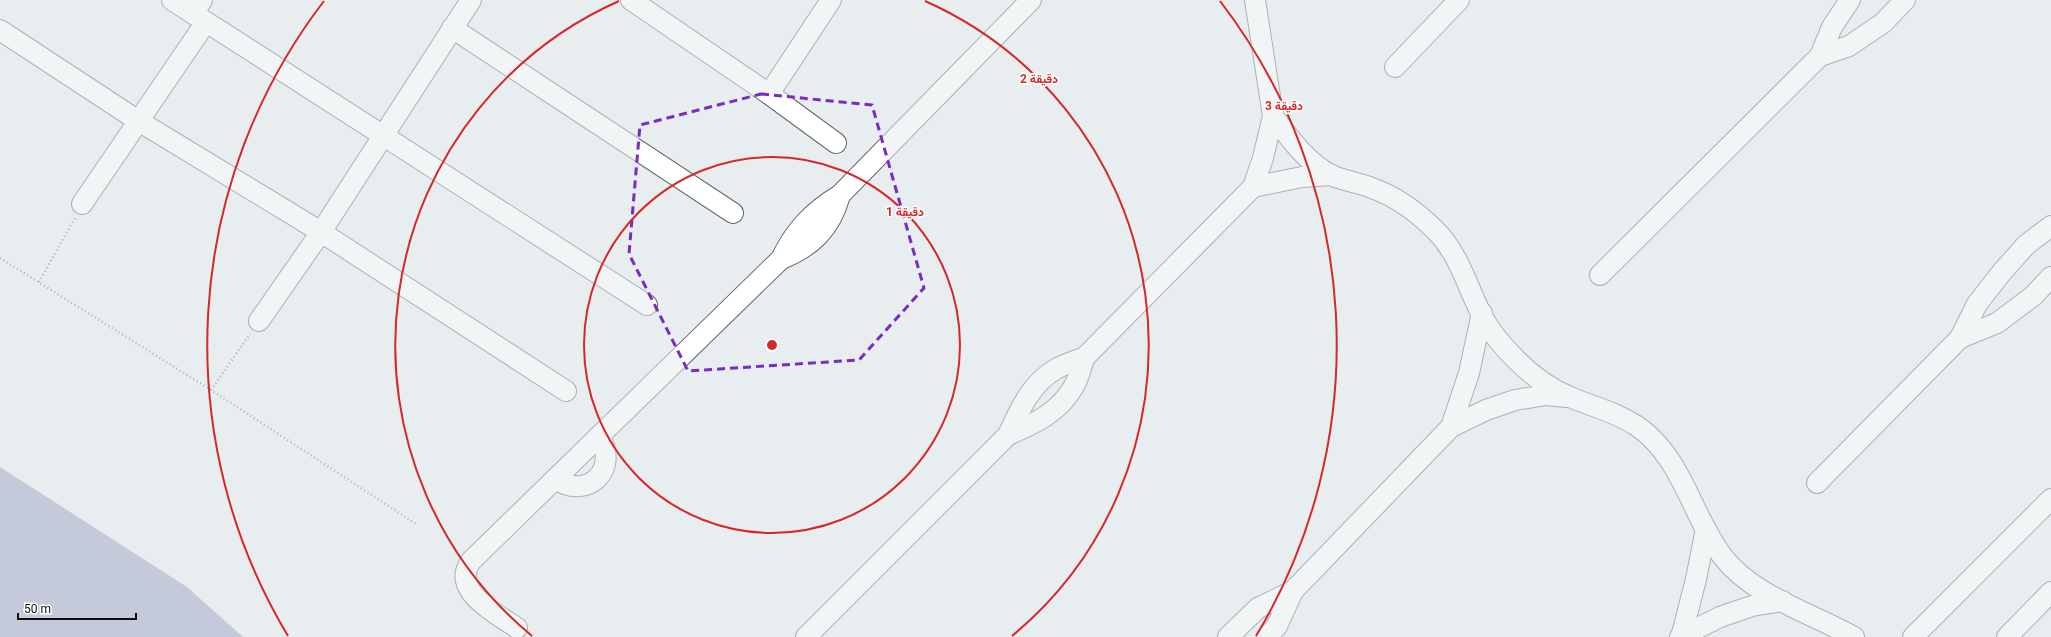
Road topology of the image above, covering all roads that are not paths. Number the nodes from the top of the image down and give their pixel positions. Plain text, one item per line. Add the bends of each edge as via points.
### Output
1 (172, 0) edge
2 (471, 0) edge
3 (631, 0) edge
4 (831, 0) edge
5 (1032, 0) edge
6 (1255, 0) edge
7 (1459, 0) edge
8 (1850, 0) edge
9 (1906, 0) edge
10 (200, 12) edge
11 (452, 28) junction
12 (0, 30) edge
13 (1820, 56) junction
14 (1395, 67) dead end
15 (769, 94) junction
16 (1273, 116) junction
17 (137, 120) junction
18 (382, 136) junction
19 (836, 143) dead end
20 (1332, 175) junction
21 (1253, 187) junction
22 (82, 204) road end
23 (733, 213) dead end
24 (2051, 226) edge
25 (321, 232) junction
26 (1600, 275) dead end
27 (2051, 277) edge
28 (647, 305) dead end
29 (1482, 313) junction
30 (259, 321) road end
31 (1960, 338) junction
32 (1084, 357) junction
33 (566, 391) dead end
34 (1569, 397) junction
35 (1451, 427) junction
36 (1008, 435) junction
37 (599, 436) junction
38 (555, 479) junction
39 (1817, 483) dead end
40 (2051, 499) edge
41 (1706, 529) junction
42 (1293, 591) junction
43 (2051, 592) edge
44 (1782, 601) junction
45 (517, 628) dead end
46 (1681, 636) edge
47 (806, 637) edge
48 (1228, 637) edge
49 (1267, 637) edge
50 (1854, 637) edge
51 (1913, 637) edge
52 (2007, 637) edge

1 - 10 lane
2 - 11 lane
3 - 15 lane
4 - 15 lane
5 - 37 lane via 840,196 804,222 781,259
6 - 16 lane
7 - 14 lane
8 - 13 lane via 1832,27
9 - 13 lane via 1883,23 1849,46
10 - 17 lane
10 - 18 lane
11 - 18 lane
11 - 23 lane
12 - 17 lane
13 - 26 lane
15 - 19 lane
16 - 20 lane via 1306,156
16 - 21 lane
17 - 22 lane
17 - 25 lane
18 - 25 lane
18 - 28 lane
20 - 21 lane via 1302,177
20 - 29 lane via 1373,188 1406,204 1437,232 1460,266
21 - 32 lane
24 - 31 lane via 2026,246 2002,272 1977,304
25 - 30 lane
25 - 33 lane
27 - 31 lane via 2032,296 1997,322
29 - 34 lane via 1494,335 1515,358 1541,381
29 - 35 lane via 1469,373
31 - 39 lane
32 - 36 lane via 1055,369 1035,387 1021,406
32 - 36 lane via 1075,386 1060,406 1039,422
34 - 35 lane via 1546,395 1515,400 1486,410
34 - 41 lane via 1604,408 1638,426 1662,450 1681,477
35 - 42 lane
36 - 47 lane
37 - 38 lane
37 - 38 lane via 607,451 605,468 594,481 579,487 562,484
38 - 45 lane via 471,560 465,572 469,591
40 - 51 lane
41 - 44 lane via 1724,558 1750,582
41 - 46 lane
42 - 48 lane via 1258,608
42 - 49 lane via 1277,626
43 - 52 lane
44 - 46 lane via 1752,606 1720,617
44 - 50 lane

